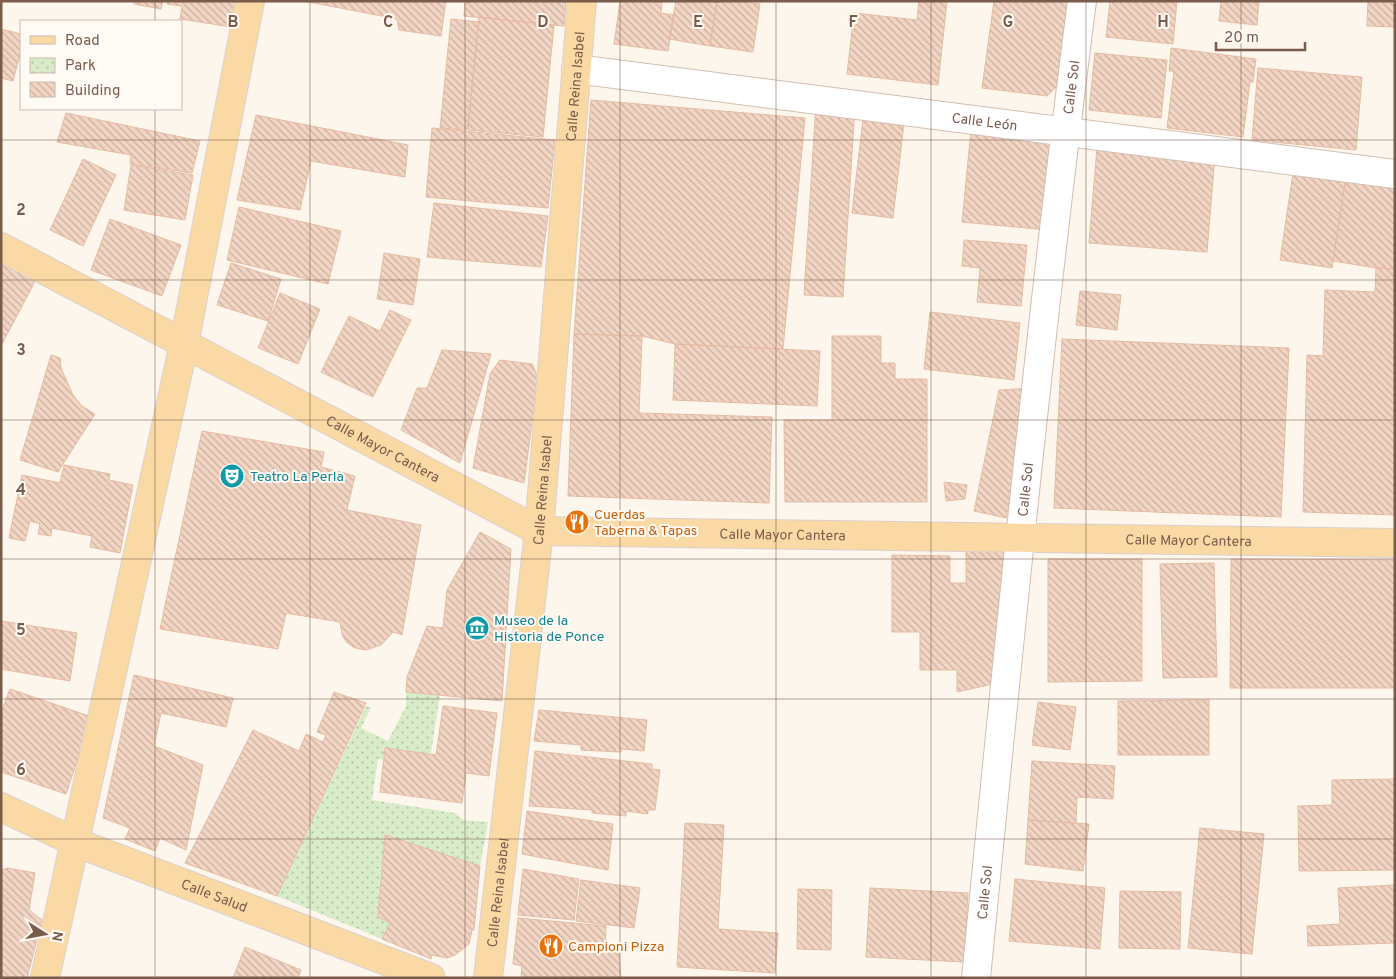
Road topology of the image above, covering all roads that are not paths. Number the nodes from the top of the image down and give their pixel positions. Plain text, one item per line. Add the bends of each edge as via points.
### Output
1 (250, 1) edge
2 (582, 1) edge
3 (1082, 1) edge
4 (576, 69) junction
5 (1065, 132) junction
6 (1395, 174) edge
7 (1, 247) edge
8 (184, 344) junction
9 (539, 531) junction
10 (1019, 539) junction
11 (1395, 543) edge
12 (1, 807) edge
13 (75, 842) junction
14 (45, 978) edge
15 (431, 978) edge
16 (488, 978) edge
17 (976, 978) edge

1 - 8 main road
2 - 4 main road, Calle Reina Isabel
3 - 5 street, Calle Sol
4 - 5 street, Calle León
4 - 9 main road, Calle Reina Isabel
5 - 6 street, Calle León
5 - 10 street, Calle Sol
7 - 8 main road, Calle Mayor Cantera
8 - 9 main road, Calle Mayor Cantera
8 - 13 main road
9 - 10 main road, Calle Mayor Cantera
9 - 16 main road, Calle Reina Isabel
10 - 11 main road, Calle Mayor Cantera
10 - 17 street, Calle Sol
12 - 13 main road, Calle Salud
13 - 14 main road
13 - 15 main road, Calle Salud

